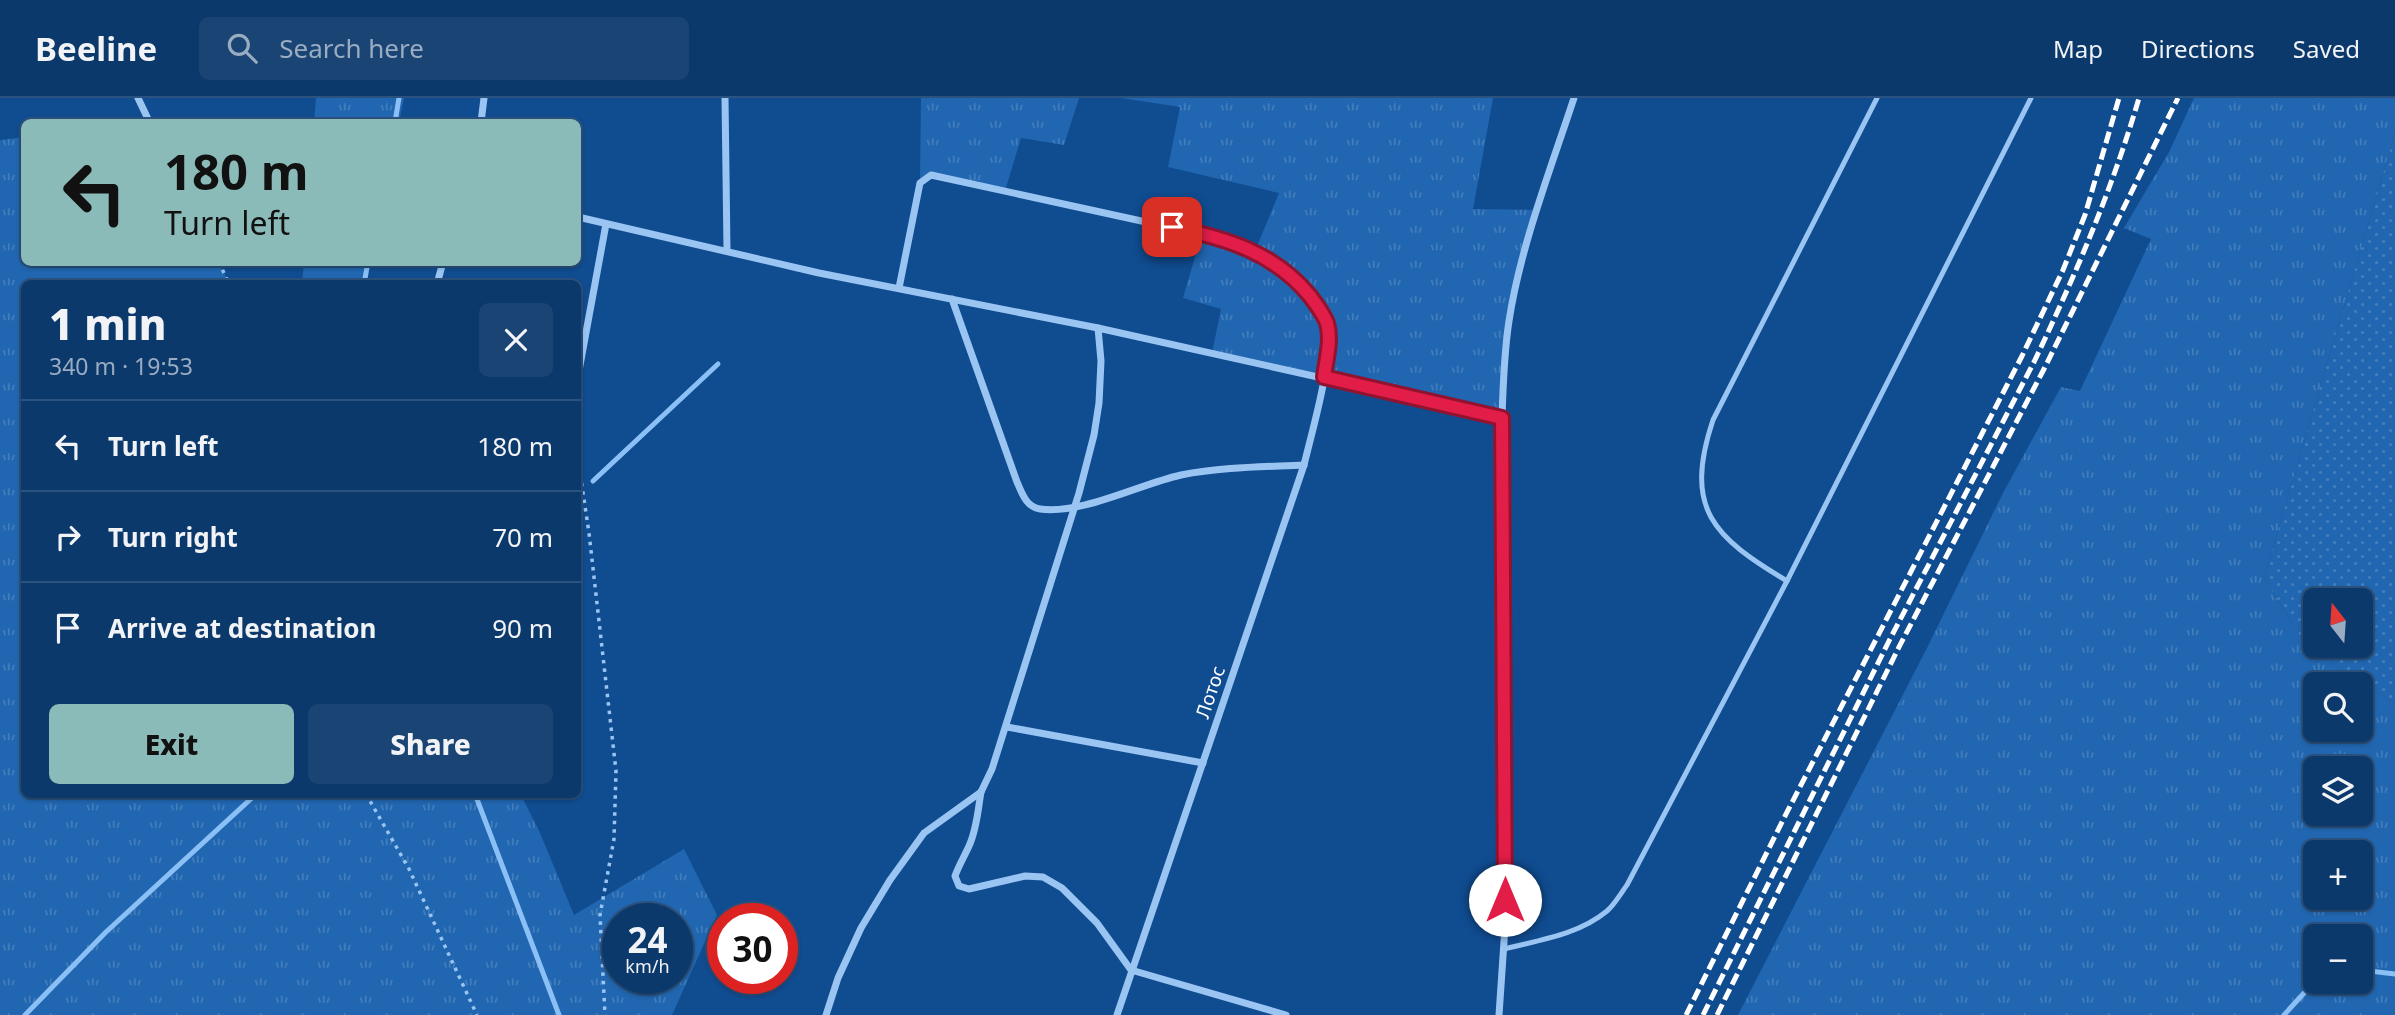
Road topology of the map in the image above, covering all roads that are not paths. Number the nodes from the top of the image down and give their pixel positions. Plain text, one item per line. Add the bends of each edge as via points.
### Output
1 (138, 98) edge
2 (484, 98) edge
3 (725, 98) edge
4 (1574, 98) edge
5 (1877, 98) edge
6 (2031, 98) edge
7 (148, 119) dead end
8 (481, 119) edge
9 (581, 217) edge
10 (606, 224) junction
11 (727, 250) junction
12 (899, 288) junction
13 (953, 299) junction
14 (1098, 328) junction
15 (581, 360) edge
16 (1324, 377) junction
17 (1502, 418) junction
18 (1304, 465) junction
19 (1074, 506) junction
20 (1787, 581) junction
21 (1007, 727) junction
22 (1203, 763) junction
23 (981, 792) junction
24 (1504, 949) junction
25 (1131, 970) junction
26 (826, 1015) edge
27 (1117, 1015) edge
28 (1286, 1015) edge
29 (1499, 1015) edge

1 - 7 street
2 - 8 street
3 - 11 street
4 - 17 street via 1509,320
5 - 20 lane via 1713,421 1703,450 1704,501 1715,525 1746,556
6 - 20 lane
9 - 10 street
10 - 11 street
10 - 15 street
11 - 12 street
12 - 13 street
12 - 16 street, Лотос via 920,183 931,175 1219,237 1255,251 1289,274 1319,307 1327,324
13 - 14 street
13 - 19 street via 1025,499 1036,509
14 - 16 street
14 - 19 street via 1099,403
16 - 17 street
16 - 18 street, Лотос
17 - 24 street
18 - 19 street via 1214,469
18 - 22 street, Лотос
19 - 21 street
20 - 24 lane via 1627,885 1608,909 1584,926
21 - 22 street
21 - 23 street
22 - 25 street, Лотос
23 - 25 street via 976,827 955,876 959,886 969,889 1025,876 1043,877 1062,888 1097,923
23 - 26 street via 924,833 890,880 861,928
24 - 29 street
25 - 27 street, Лотос
25 - 28 street

